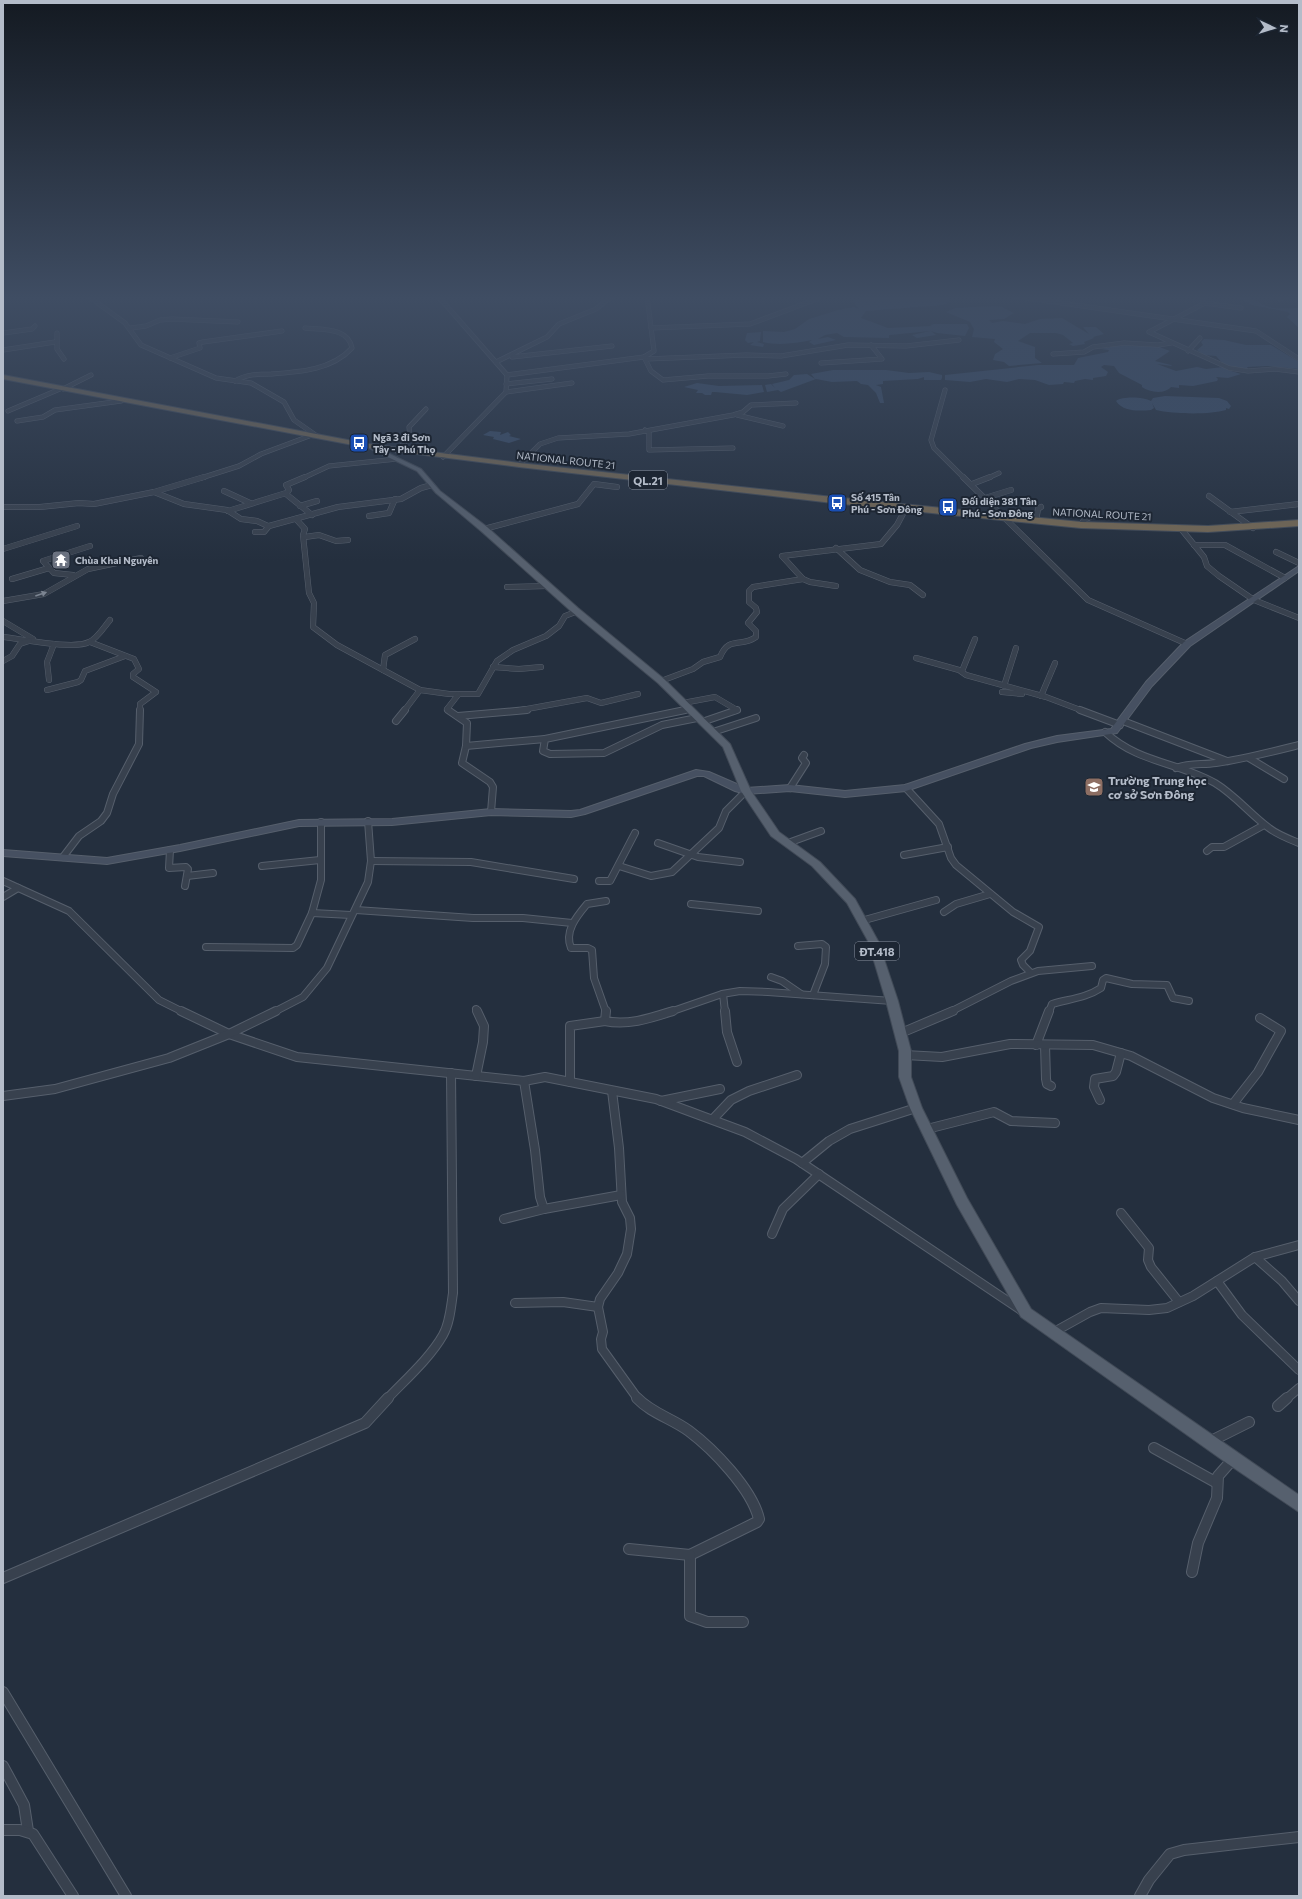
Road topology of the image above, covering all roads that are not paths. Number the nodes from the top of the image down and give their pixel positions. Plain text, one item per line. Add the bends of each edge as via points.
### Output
1 (506, 384) edge
2 (40, 385) edge
3 (70, 385) edge
4 (254, 385) edge
5 (560, 385) edge
6 (61, 389) junction
7 (945, 390) dead end
8 (506, 392) junction
9 (121, 401) junction
10 (796, 403) dead end
11 (426, 409) dead end
12 (8, 412) dead end
13 (736, 414) junction
14 (17, 421) dead end
15 (784, 426) dead end
16 (645, 430) junction
17 (587, 432) dead end
18 (315, 436) junction
19 (558, 438) junction
20 (369, 446) joint
21 (733, 448) dead end
22 (397, 455) junction
23 (444, 457) junction
24 (519, 465) junction
25 (999, 473) dead end
26 (972, 484) junction
27 (432, 485) junction
28 (617, 487) dead end
29 (1011, 490) dead end
30 (224, 491) dead end
31 (154, 492) junction
32 (286, 493) junction
33 (1209, 496) dead end
34 (985, 498) junction
35 (395, 499) junction
36 (317, 501) dead end
37 (250, 503) junction
38 (1299, 504) edge
39 (300, 506) junction
40 (3, 507) edge
41 (1041, 507) dead end
42 (906, 508) junction
43 (228, 511) junction
44 (1230, 512) junction
45 (312, 515) junction
46 (369, 516) dead end
47 (1092, 516) dead end
48 (1005, 518) junction
49 (296, 519) junction
50 (1036, 521) junction
51 (1299, 523) edge
52 (1080, 525) junction
53 (77, 526) dead end
54 (268, 526) junction
55 (1253, 528) junction
56 (484, 529) junction
57 (1182, 530) junction
58 (255, 532) dead end
59 (305, 537) junction
60 (348, 540) dead end
61 (1194, 545) junction
62 (90, 546) dead end
63 (836, 548) junction
64 (3, 549) edge
65 (1276, 552) dead end
66 (141, 558) dead end
67 (1299, 563) edge
68 (49, 568) junction
69 (1299, 568) edge
70 (74, 575) junction
71 (1285, 578) junction
72 (12, 579) dead end
73 (803, 579) junction
74 (548, 586) junction
75 (836, 586) dead end
76 (507, 587) dead end
77 (923, 595) dead end
78 (1254, 600) junction
79 (3, 601) edge
80 (578, 611) junction
81 (1299, 618) edge
82 (110, 620) dead end
83 (3, 621) edge
84 (3, 637) edge
85 (415, 639) dead end
86 (974, 639) dead end
87 (35, 640) junction
88 (90, 642) junction
89 (54, 644) junction
90 (1187, 644) junction
91 (1016, 648) dead end
92 (125, 656) junction
93 (916, 658) dead end
94 (1056, 660) dead end
95 (3, 661) edge
96 (493, 667) junction
97 (541, 667) dead end
98 (383, 670) junction
99 (962, 671) junction
100 (49, 680) dead end
101 (661, 681) junction
102 (1004, 686) junction
103 (47, 690) dead end
104 (420, 690) junction
105 (1002, 692) dead end
106 (638, 694) dead end
107 (1032, 694) junction
108 (458, 695) junction
109 (1041, 696) junction
110 (693, 713) junction
111 (458, 716) junction
112 (756, 718) dead end
113 (396, 721) dead end
114 (1121, 723) junction
115 (713, 732) junction
116 (1105, 732) junction
117 (544, 739) junction
118 (1299, 745) edge
119 (466, 746) junction
120 (804, 755) dead end
121 (1250, 758) junction
122 (1229, 761) junction
123 (1176, 768) junction
124 (1284, 779) dead end
125 (790, 788) junction
126 (906, 788) junction
127 (746, 790) junction
128 (491, 812) junction
129 (368, 821) junction
130 (321, 822) junction
131 (1264, 825) junction
132 (822, 831) dead end
133 (635, 833) dead end
134 (658, 843) dead end
135 (1299, 843) edge
136 (788, 844) junction
137 (948, 847) junction
138 (170, 850) junction
139 (1207, 851) dead end
140 (3, 853) edge
141 (689, 856) junction
142 (904, 856) dead end
143 (63, 857) junction
144 (320, 860) junction
145 (371, 861) junction
146 (740, 862) dead end
147 (262, 866) dead end
148 (619, 866) junction
149 (213, 873) dead end
150 (187, 876) junction
151 (574, 879) dead end
152 (3, 881) edge
153 (599, 881) dead end
154 (185, 886) dead end
155 (18, 888) junction
156 (990, 894) junction
157 (3, 897) edge
158 (936, 900) dead end
159 (606, 901) dead end
160 (691, 904) dead end
161 (758, 911) dead end
162 (353, 912) junction
163 (944, 912) dead end
164 (312, 913) junction
165 (862, 921) junction
166 (572, 923) junction
167 (798, 946) dead end
168 (206, 947) dead end
169 (1092, 966) dead end
170 (1032, 973) junction
171 (771, 977) dead end
172 (722, 994) junction
173 (801, 994) junction
174 (813, 995) junction
175 (892, 1001) junction
176 (1189, 1001) dead end
177 (476, 1009) dead end
178 (1260, 1018) dead end
179 (605, 1021) junction
180 (901, 1033) junction
181 (229, 1034) junction
182 (1036, 1045) junction
183 (1045, 1045) junction
184 (1121, 1053) junction
185 (905, 1055) junction
186 (738, 1062) dead end
187 (451, 1073) junction
188 (796, 1075) dead end
189 (476, 1076) junction
190 (524, 1081) junction
191 (570, 1082) junction
192 (1050, 1086) dead end
193 (720, 1089) dead end
194 (612, 1090) junction
195 (3, 1096) edge
196 (1100, 1100) dead end
197 (661, 1101) junction
198 (1232, 1104) junction
199 (916, 1108) junction
200 (713, 1119) junction
201 (1299, 1120) edge
202 (1055, 1123) dead end
203 (927, 1130) junction
204 (802, 1163) junction
205 (819, 1174) junction
206 (621, 1195) junction
207 (544, 1209) junction
208 (1122, 1213) dead end
209 (504, 1219) dead end
210 (772, 1234) dead end
211 (1299, 1245) edge
212 (1255, 1257) junction
213 (1217, 1281) junction
214 (1299, 1301) edge
215 (515, 1302) dead end
216 (1179, 1302) junction
217 (598, 1307) junction
218 (1026, 1313) junction
219 (1054, 1332) junction
220 (1299, 1370) edge
221 (1299, 1388) edge
222 (1278, 1406) dead end
223 (1249, 1422) dead end
224 (1208, 1442) junction
225 (1154, 1448) dead end
226 (1233, 1459) junction
227 (1216, 1483) junction
228 (1299, 1504) edge
229 (629, 1549) dead end
230 (690, 1555) junction
231 (1192, 1572) dead end
232 (3, 1578) edge
233 (743, 1622) dead end
234 (3, 1692) edge
235 (3, 1766) edge
236 (3, 1830) edge
237 (28, 1831) junction
238 (1299, 1837) edge
239 (73, 1896) edge
240 (126, 1896) edge
241 (1140, 1896) edge

1 - 8 street
2 - 6 highway
3 - 6 street
4 - 18 street via 284,402 294,420
5 - 8 street
6 - 9 highway
6 - 12 street
7 - 26 street via 931,440 932,445
8 - 23 street
9 - 14 street via 55,410 42,417
9 - 18 highway
10 - 13 street via 749,405 746,411
11 - 22 street via 426,412 409,427 410,436
13 - 15 street
13 - 16 street
16 - 19 street via 627,434
16 - 21 street via 649,433 648,450
17 - 19 street
18 - 20 highway
18 - 31 street via 261,454 239,466
19 - 24 street via 540,444
20 - 22 main road, ĐT.418
22 - 23 highway, NATIONAL ROUTE 21 / QL.21
22 - 27 main road, ĐT.418 via 419,470
22 - 32 street via 329,466 286,485 289,490
23 - 24 highway, NATIONAL ROUTE 21 / QL.21
24 - 42 highway, NATIONAL ROUTE 21 / QL.21
25 - 26 street
26 - 34 street
27 - 35 street via 406,497
27 - 56 main road, ĐT.418
28 - 56 street via 594,484 578,504
29 - 34 street
30 - 37 street
31 - 40 street via 94,504
31 - 43 street via 184,504
32 - 37 street
32 - 39 street
33 - 44 street
34 - 48 street
35 - 45 street via 338,506
35 - 46 street via 389,513
36 - 39 street
37 - 43 street
38 - 44 street
39 - 45 street
41 - 50 street via 1038,509
42 - 48 highway, NATIONAL ROUTE 21 / QL.21
42 - 63 street via 884,542
43 - 54 street
44 - 55 street
45 - 49 street
47 - 52 street via 1083,520
48 - 50 highway, NATIONAL ROUTE 21 / QL.21
48 - 90 street via 1088,600
49 - 54 street
49 - 59 street via 305,529
50 - 52 highway, NATIONAL ROUTE 21 / QL.21
51 - 55 highway, NATIONAL ROUTE 21 / QL.21
52 - 57 highway, NATIONAL ROUTE 21 / QL.21
53 - 64 street
54 - 58 street via 265,532
55 - 57 highway, NATIONAL ROUTE 21 / QL.21
56 - 74 main road, ĐT.418
57 - 61 street
59 - 60 street via 319,535 336,541
59 - 98 street via 306,574 314,603 314,627 337,645
61 - 71 street via 1224,545
61 - 78 street via 1204,557 1207,566
62 - 68 street via 43,561
63 - 73 street via 782,556
63 - 77 street via 860,570 890,582 910,585
65 - 67 street
66 - 70 street via 96,566
68 - 70 street via 54,573
68 - 72 street
69 - 71 street
79 -> 70 street via 44,594
71 - 78 street
73 - 75 street via 807,582 830,583
73 - 101 street via 753,587 749,591 749,598 756,612 748,623 756,631 756,637 747,642 728,644 720,657
74 - 76 street
74 - 80 main road, ĐT.418
78 - 81 street
78 - 90 street
80 - 96 street via 565,616 559,626 546,636 513,650
80 - 101 main road, ĐT.418
82 - 88 street
83 - 87 street
84 - 87 street
85 - 98 street via 385,655
86 - 99 street
87 - 89 street
87 - 95 street via 20,643 14,657
88 - 89 street via 80,645
88 - 92 street
89 - 100 street via 46,659
90 - 114 street via 1149,684
91 - 102 street
92 - 103 street via 85,671 78,682
92 - 143 street via 134,659 138,666 139,669 133,677 156,692 140,704 139,744 113,794 107,813 101,821 79,836
93 - 99 street
94 - 109 street
96 - 97 street
96 - 108 street via 478,694
98 - 104 street
99 - 102 street via 966,675
101 - 110 main road, ĐT.418
102 - 107 street
104 - 108 street via 434,694
104 - 113 street
105 - 107 street
106 - 111 street via 615,701 597,703 588,698 526,710
107 - 109 street
108 - 111 street via 447,709
109 - 114 street
110 - 110 street via 715,697 737,710
110 - 115 main road, ĐT.418
110 - 117 street
110 - 117 street via 604,752 545,753
111 - 119 street via 467,723
112 - 115 street
114 - 116 street via 1114,731
114 - 122 street
115 - 127 main road, ĐT.418 via 727,746
116 - 123 street via 1128,750
116 - 126 street via 1028,746
117 - 119 street via 493,746
118 - 121 street
119 - 128 street via 462,760 464,766 479,774 493,787
120 - 125 street via 802,758 806,764
121 - 122 street
121 - 124 street
122 - 123 street via 1186,764
123 - 131 street via 1197,774 1217,785
125 - 126 street via 845,794
125 - 127 street
126 - 137 street via 939,824
127 - 128 street via 738,789 706,774 696,774 582,812
127 - 136 main road, ĐT.418 via 775,834
127 - 141 street via 726,811 719,828
128 - 129 street via 420,820
129 - 130 street
129 - 145 street
130 - 138 street via 299,823
130 - 144 street
131 - 135 street
131 - 139 street via 1224,847 1212,847
132 - 136 street
133 - 148 street
134 - 141 street
136 - 165 main road, ĐT.418 via 816,864 851,901
137 - 142 street
137 - 156 street via 956,865
138 - 143 street via 107,861
138 - 150 street via 169,868 186,867
140 - 143 street
141 - 146 street
141 - 148 street via 672,872 650,876
144 - 147 street
144 - 164 street via 321,880
145 - 151 street via 471,862
145 - 162 street via 368,882
148 - 153 street via 609,882
149 - 150 street
150 - 154 street
152 - 155 street
155 - 157 street
155 - 181 street via 69,911 159,1000
156 - 163 street via 956,904
156 - 170 street via 1013,912 1039,927 1030,951 1021,960 1022,965
158 - 165 street
159 - 166 street via 587,904
160 - 161 street
162 - 164 street
162 - 166 street via 523,918
162 - 181 street via 327,968 303,997
164 - 168 street via 297,946 293,948
165 - 175 main road, ĐT.418 via 873,941
166 - 179 street via 569,946 592,950 591,966 596,988 606,1010
167 - 174 street via 822,944 826,947 825,964
169 - 170 street via 1047,969
170 - 180 street
171 - 173 street via 792,986
172 - 173 street via 738,991
172 - 179 street via 641,1021 622,1024
172 - 186 street via 727,1032
173 - 174 street
174 - 175 street
175 - 180 main road, ĐT.418
176 - 182 street via 1174,998 1167,985 1132,984 1106,978 1101,988 1091,995 1052,1004
177 - 189 street via 484,1026
178 - 198 street via 1280,1031 1258,1072
179 - 191 street via 570,1026
180 - 185 main road, ĐT.418
181 - 187 street via 297,1057
181 - 195 street via 169,1058 55,1089
182 - 183 street
182 - 185 street via 997,1046 942,1057
183 - 184 street via 1093,1046
183 - 192 street via 1047,1056 1044,1076
184 - 196 street via 1113,1076 1095,1079 1095,1092
184 - 198 street via 1198,1091
185 - 199 main road, ĐT.418 via 905,1077
187 - 189 street
187 - 232 street via 453,1293 444,1334 432,1350 365,1423
188 - 200 street via 761,1086 731,1100
189 - 190 street
190 - 191 street via 545,1077
190 - 207 street via 540,1198
191 - 194 street
193 - 197 street
194 - 197 street
194 - 206 street via 619,1148
197 - 200 street
198 - 201 street
199 - 203 main road, ĐT.418
199 - 204 street via 850,1129 829,1141
200 - 204 street via 745,1132
202 - 203 street via 1010,1121 994,1112
203 - 218 main road, ĐT.418 via 962,1200
204 - 205 street
205 - 210 street via 783,1209
205 - 218 street
206 - 207 street
206 - 217 street via 630,1218 627,1254 618,1273 600,1299
207 - 209 street
208 - 216 street via 1148,1248 1151,1267
211 - 212 street
212 - 213 street
212 - 214 street via 1282,1281
213 - 216 street
213 - 220 street via 1242,1315
215 - 217 street via 563,1302
216 - 219 street via 1161,1309 1102,1308
217 - 230 street via 603,1332 602,1349 638,1400 689,1431 728,1466 757,1510 757,1522
218 - 219 main road, ĐT.418
219 - 224 main road, ĐT.418
221 - 222 street
223 - 224 street
224 - 226 main road, ĐT.418
225 - 227 street
226 - 227 street via 1218,1476
226 - 228 main road, ĐT.418
227 - 231 street via 1216,1498 1198,1543
229 - 230 street
230 - 233 street via 690,1616 702,1622
234 - 240 street
235 - 237 street via 26,1808 29,1819
236 - 237 street
237 - 239 street via 38,1839
238 - 241 street via 1184,1850 1170,1854

